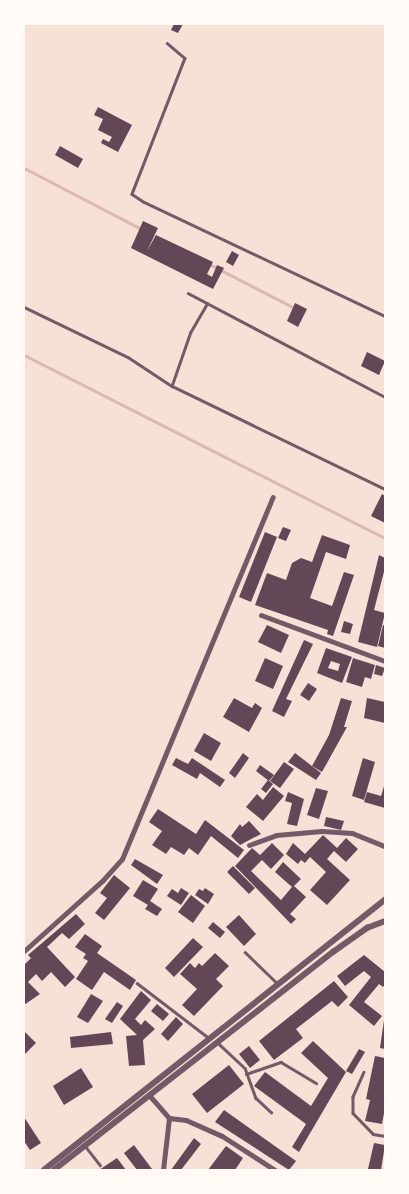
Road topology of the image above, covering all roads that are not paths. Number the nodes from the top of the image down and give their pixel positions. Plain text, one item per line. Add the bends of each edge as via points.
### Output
1 (167, 44) dead end
2 (188, 293) dead end
3 (207, 304) junction
4 (24, 307) edge
5 (385, 316) edge
6 (172, 386) junction
7 (385, 397) edge
8 (385, 489) edge
9 (272, 497) dead end
10 (261, 615) dead end
11 (385, 661) edge
12 (249, 844) dead end
13 (385, 846) edge
14 (385, 900) edge
15 (385, 921) edge
16 (24, 951) edge
17 (244, 952) dead end
18 (137, 983) dead end
19 (279, 984) junction
20 (210, 1039) junction
21 (217, 1042) junction
22 (364, 1072) dead end
23 (246, 1074) junction
24 (316, 1083) dead end
25 (149, 1095) junction
26 (271, 1112) dead end
27 (169, 1118) junction
28 (385, 1136) edge
29 (85, 1146) junction
30 (100, 1166) dead end
31 (44, 1170) edge
32 (54, 1170) edge
33 (163, 1170) edge
34 (275, 1170) edge

1 - 5 lane via 184,58 132,194
2 - 3 lane
3 - 6 lane via 190,333
3 - 7 lane
4 - 6 lane via 128,357
6 - 8 lane
9 - 16 street via 122,859
10 - 11 street
12 - 13 street via 276,835 322,831 352,832
14 - 19 street
15 - 21 street via 367,928 333,952
17 - 19 lane
18 - 20 lane
19 - 20 street
20 - 21 lane
20 - 31 street
21 - 23 lane via 245,1068
21 - 25 street
22 - 28 lane via 353,1097 354,1113 373,1134
23 - 24 lane via 281,1062
23 - 26 lane via 256,1098
25 - 27 street
25 - 29 street
27 - 33 street
27 - 34 street via 186,1120 222,1136
29 - 30 lane
29 - 32 street

